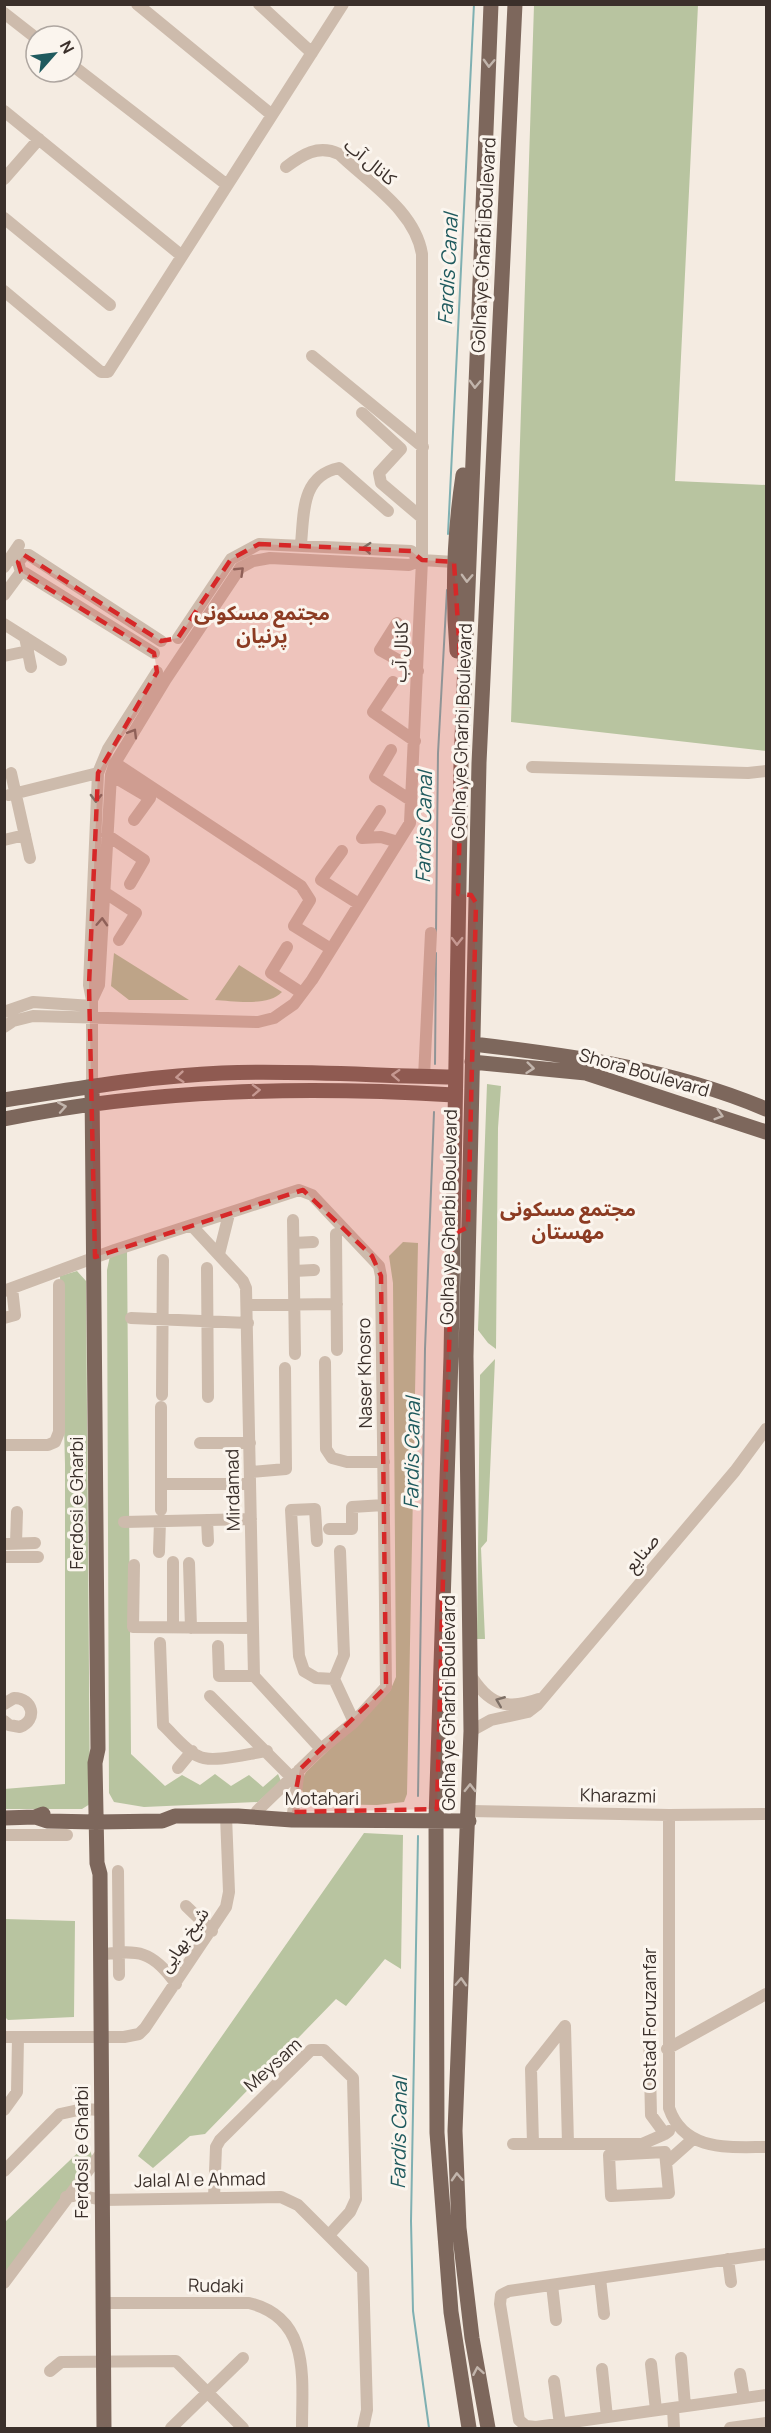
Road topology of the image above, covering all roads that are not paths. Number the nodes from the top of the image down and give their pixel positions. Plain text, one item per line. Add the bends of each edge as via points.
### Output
1 (137, 4) edge
2 (259, 4) edge
3 (344, 4) edge
4 (491, 4) edge
5 (515, 4) edge
6 (4, 13) edge
7 (24, 29) edge
8 (312, 53) junction
9 (84, 74) edge
10 (4, 111) edge
11 (272, 115) junction
12 (39, 139) junction
13 (286, 168) dead end
14 (4, 179) edge
15 (227, 185) junction
16 (4, 218) edge
17 (182, 256) junction
18 (4, 291) edge
19 (110, 305) dead end
20 (312, 356) dead end
21 (363, 413) dead end
22 (473, 422) junction
23 (423, 447) junction
24 (388, 511) dead end
25 (422, 517) junction
26 (301, 544) junction
27 (19, 545) dead end
28 (422, 560) junction
29 (454, 562) junction
30 (13, 567) edge
31 (4, 595) edge
32 (397, 623) dead end
33 (4, 624) edge
34 (24, 638) junction
35 (161, 641) junction
36 (184, 641) junction
37 (28, 651) junction
38 (154, 653) junction
39 (4, 656) edge
40 (61, 660) dead end
41 (31, 667) dead end
42 (418, 671) junction
43 (162, 675) junction
44 (393, 682) dead end
45 (463, 703) junction
46 (415, 741) junction
47 (392, 750) dead end
48 (532, 766) dead end
49 (113, 769) junction
50 (766, 771) edge
51 (11, 773) dead end
52 (98, 773) junction
53 (13, 794) junction
54 (412, 801) junction
55 (380, 811) dead end
56 (134, 820) dead end
57 (25, 835) junction
58 (107, 835) junction
59 (4, 840) edge
60 (398, 842) junction
61 (342, 851) dead end
62 (30, 858) dead end
63 (130, 884) dead end
64 (104, 892) junction
65 (458, 902) junction
66 (476, 903) junction
67 (359, 904) junction
68 (431, 933) dead end
69 (119, 940) dead end
70 (287, 947) dead end
71 (331, 949) junction
72 (302, 993) junction
73 (92, 1008) junction
74 (4, 1011) edge
75 (4, 1027) edge
76 (473, 1044) junction
77 (472, 1062) junction
78 (424, 1077) junction
79 (454, 1077) junction
80 (422, 1093) junction
81 (92, 1094) junction
82 (454, 1095) junction
83 (4, 1100) edge
84 (766, 1109) edge
85 (4, 1119) edge
86 (766, 1132) edge
87 (228, 1214) junction
88 (293, 1220) dead end
89 (192, 1226) junction
90 (468, 1227) junction
91 (452, 1229) junction
92 (336, 1234) dead end
93 (313, 1242) dead end
94 (294, 1243) junction
95 (219, 1254) junction
96 (95, 1257) junction
97 (163, 1260) dead end
98 (207, 1268) dead end
99 (314, 1270) dead end
100 (294, 1271) junction
101 (59, 1285) dead end
102 (8, 1290) edge
103 (294, 1304) junction
104 (337, 1304) junction
105 (247, 1305) junction
106 (4, 1318) edge
107 (131, 1318) dead end
108 (162, 1319) junction
109 (207, 1321) junction
110 (248, 1323) junction
111 (338, 1350) dead end
112 (295, 1354) dead end
113 (326, 1362) dead end
114 (285, 1368) dead end
115 (208, 1397) dead end
116 (766, 1429) edge
117 (200, 1443) dead end
118 (250, 1443) junction
119 (4, 1445) edge
120 (384, 1462) junction
121 (250, 1478) junction
122 (161, 1484) junction
123 (384, 1505) junction
124 (17, 1512) dead end
125 (160, 1516) junction
126 (251, 1519) junction
127 (207, 1520) junction
128 (124, 1522) dead end
129 (329, 1529) dead end
130 (208, 1541) dead end
131 (317, 1541) dead end
132 (10, 1543) edge
133 (35, 1543) dead end
134 (340, 1551) dead end
135 (159, 1552) dead end
136 (4, 1557) edge
137 (38, 1557) dead end
138 (173, 1562) dead end
139 (189, 1563) dead end
140 (134, 1565) dead end
141 (173, 1627) junction
142 (191, 1628) junction
143 (253, 1628) junction
144 (160, 1643) dead end
145 (218, 1646) dead end
146 (468, 1671) junction
147 (254, 1676) junction
148 (334, 1679) junction
149 (210, 1696) dead end
150 (543, 1698) junction
151 (4, 1704) edge
152 (4, 1721) edge
153 (354, 1722) junction
154 (471, 1731) junction
155 (321, 1749) junction
156 (192, 1751) junction
157 (267, 1751) junction
158 (177, 1768) dead end
159 (295, 1773) junction
160 (256, 1814) junction
161 (436, 1814) junction
162 (766, 1814) edge
163 (669, 1815) junction
164 (232, 1816) junction
165 (292, 1816) junction
166 (469, 1816) junction
167 (100, 1817) junction
168 (4, 1818) edge
169 (411, 1819) junction
170 (4, 1835) edge
171 (67, 1835) dead end
172 (436, 1841) junction
173 (118, 1871) dead end
174 (186, 1906) dead end
175 (212, 1931) junction
176 (120, 1952) junction
177 (100, 1955) junction
178 (120, 1975) dead end
179 (176, 1984) junction
180 (766, 1995) edge
181 (649, 2025) dead end
182 (4, 2037) edge
183 (18, 2037) junction
184 (101, 2037) junction
185 (667, 2049) junction
186 (4, 2110) edge
187 (101, 2110) junction
188 (678, 2126) junction
189 (665, 2134) junction
190 (693, 2139) junction
191 (513, 2144) dead end
192 (533, 2144) junction
193 (568, 2144) junction
194 (766, 2147) edge
195 (102, 2152) junction
196 (666, 2163) junction
197 (4, 2171) edge
198 (66, 2197) junction
199 (214, 2198) junction
200 (102, 2200) junction
201 (329, 2235) junction
202 (766, 2254) edge
203 (728, 2259) junction
204 (600, 2278) junction
205 (731, 2282) dead end
206 (4, 2283) edge
207 (552, 2285) junction
208 (103, 2303) junction
209 (604, 2314) dead end
210 (556, 2320) dead end
211 (243, 2358) dead end
212 (681, 2358) dead end
213 (103, 2361) junction
214 (651, 2364) dead end
215 (602, 2369) dead end
216 (50, 2371) dead end
217 (740, 2374) dead end
218 (554, 2381) dead end
219 (207, 2392) junction
220 (766, 2395) edge
221 (744, 2398) junction
222 (679, 2407) junction
223 (656, 2410) junction
224 (607, 2417) junction
225 (766, 2423) edge
226 (560, 2424) junction
227 (104, 2428) edge
228 (171, 2428) edge
229 (243, 2428) edge
230 (302, 2428) edge
231 (363, 2428) edge
232 (470, 2428) edge
233 (488, 2428) edge
234 (674, 2428) edge
235 (730, 2428) edge

1 - 11 street
2 - 8 street
3 - 8 street
4 -> 22 main road, Golha ye Gharbi Boulevard
5 - 66 main road, Golha ye Gharbi Boulevard
6 - 7 street
8 - 11 street
9 - 15 street
10 - 12 street
11 - 15 street
12 - 14 street
12 - 17 street
13 - 23 street, کانال آب via 317,150 339,154 415,228 422,254
15 - 17 street
16 - 19 street
17 - 18 street via 105,374
20 - 23 street
21 - 25 street via 401,449 379,474 381,483
22 - 29 main road via 455,524
22 -> 45 main road, Golha ye Gharbi Boulevard
23 - 25 street, کانال آب
24 - 26 street via 339,468 324,471 309,489 304,503
25 - 28 street, کانال آب
28 -> 26 street via 411,551
26 - 36 street via 259,544 240,552 223,569
27 - 30 street
28 - 29 street
36 -> 28 street via 240,568 252,561 270,558 409,565
28 - 42 street, کانال آب
29 - 45 main road via 453,604
30 - 31 street
30 - 35 street via 29,555
30 - 38 street
32 - 42 street via 380,650
33 - 34 street
34 - 37 street
34 - 40 street
35 - 36 street
35 - 38 street
36 - 43 street
37 - 39 street
37 - 41 street
38 - 43 street via 153,663
42 - 46 street, کانال آب
49 -> 43 street
43 - 52 street via 108,749
44 - 46 street via 373,712
45 - 65 main road, Golha ye Gharbi Boulevard
46 - 54 street, کانال آب
47 - 54 street via 375,777
48 - 50 street
49 - 56 street via 150,798
49 - 58 street
49 - 71 street via 301,886 310,900 294,926
51 - 53 street
52 - 53 street
52 -> 73 street via 90,938
53 - 57 street
54 - 60 street, کانال آب via 410,823
55 - 60 street via 362,838 381,837
57 - 59 street
57 - 62 street
58 - 63 street via 144,860
58 - 64 street
60 - 67 street, کانال آب
61 - 67 street via 321,880
64 - 69 street via 136,913
73 -> 64 street via 99,985
65 - 66 main road via 471,895
65 -> 79 main road, Golha ye Gharbi Boulevard
66 - 76 main road, Golha ye Gharbi Boulevard
67 - 71 street, کانال آب
68 - 78 street
70 - 72 street via 271,973
71 - 72 street, کانال آب
72 - 73 street, کانال آب via 274,1018 258,1022
73 - 74 street via 33,1002
73 - 75 street via 33,1016
73 - 81 street
76 - 77 main road, Golha ye Gharbi Boulevard
76 - 84 main road, Shora Boulevard via 589,1058 646,1070
77 -> 86 main road, Shora Boulevard via 586,1073
77 - 90 main road, Golha ye Gharbi Boulevard
78 - 79 main road
78 - 80 main road via 429,1086
78 -> 81 main road via 333,1071 222,1073
79 - 82 main road, Golha ye Gharbi Boulevard
81 -> 80 main road via 280,1090
80 - 82 main road
81 - 83 main road
85 -> 81 main road
81 - 96 main road, Ferdosi e Gharbi
82 - 91 main road, Golha ye Gharbi Boulevard
87 - 89 street, Naser Khosro
87 - 95 street
87 - 120 street, Naser Khosro via 303,1190 379,1266
88 - 94 street
89 - 95 street, Mirdamad
89 - 96 street, Naser Khosro
90 - 91 main road via 459,1234
90 - 146 main road, Golha ye Gharbi Boulevard
91 - 161 main road, Golha ye Gharbi Boulevard
92 - 104 street
93 - 94 street
94 - 100 street
95 - 105 street, Mirdamad via 243,1281
96 - 102 street, Naser Khosro
96 - 167 main road, Ferdosi e Gharbi via 95,1763
97 - 108 street
98 - 109 street
99 - 100 street
100 - 103 street
101 - 119 street via 56,1442
102 - 106 street via 15,1315
103 - 104 street
103 - 105 street
103 - 112 street
104 - 111 street
105 - 110 street, Mirdamad
107 - 108 street
108 - 109 street
108 - 122 street
109 - 110 street
109 - 115 street
110 - 118 street, Mirdamad
113 - 120 street via 326,1449 332,1458 347,1462
114 - 121 street via 286,1469
116 - 150 street, صنایع
117 - 118 street
118 - 121 street, Mirdamad
120 - 123 street, Naser Khosro
121 - 122 street
121 - 126 street, Mirdamad
122 - 125 street
123 - 129 street via 352,1507 352,1529
123 - 153 street, Naser Khosro via 387,1676 382,1694
124 - 132 street
125 - 127 street
125 - 128 street
125 - 135 street
126 - 127 street
126 - 143 street, Mirdamad
127 - 130 street
131 - 148 street via 315,1509 291,1510 299,1656 304,1671 316,1678
132 - 133 street
134 - 148 street via 344,1655
136 - 137 street
138 - 141 street
139 - 142 street
140 - 141 street via 133,1627
141 - 142 street
142 - 143 street
143 - 147 street, Mirdamad
144 - 156 street via 163,1725
145 - 147 street via 219,1676
150 -> 146 street via 520,1706 502,1705 480,1691
146 - 154 main road, Golha ye Gharbi Boulevard
147 - 155 street
148 - 153 street
149 - 157 street
150 - 154 street, صنایع via 528,1712 491,1720
151 - 152 street via 22,1698 32,1713 29,1722 20,1727
153 - 155 street, Naser Khosro
166 -> 154 main road, Golha ye Gharbi Boulevard
155 - 159 street, Naser Khosro
156 - 157 street via 214,1759
156 - 158 street
157 - 159 street
159 - 160 street, Naser Khosro
159 - 165 street
160 - 164 main road, Motahari
160 - 165 main road, Motahari
161 - 165 main road
161 - 166 main road, Motahari
161 - 169 main road, Motahari
161 - 172 main road, Golha ye Gharbi Boulevard
162 - 163 street, Kharazmi
163 - 166 street, Kharazmi
163 - 185 street, Ostad Foruzanfar
164 - 167 main road, Motahari via 175,1816 162,1821
164 - 175 street, شیخ بهایی via 229,1892 226,1907
165 - 169 main road, Motahari
233 -> 166 main road, Golha ye Gharbi Boulevard via 462,2250 455,2131
167 - 168 main road, Motahari via 47,1821 35,1817
167 - 177 main road, Ferdosi e Gharbi
169 - 172 main road via 426,1827
170 - 171 street
172 - 232 main road, Golha ye Gharbi Boulevard via 437,2133 451,2312
173 - 176 street
174 - 175 street
175 - 179 street, شیخ بهایی
176 - 177 street
176 - 178 street
176 - 179 street via 149,1955
177 - 184 main road, Ferdosi e Gharbi
179 - 184 street, شیخ بهایی via 139,2034
180 - 185 street
181 - 189 street via 651,2115
182 - 183 street, شیخ بهایی
183 - 184 street, شیخ بهایی
183 - 186 street via 17,2092
184 - 187 main road, Ferdosi e Gharbi
185 - 188 street, Ostad Foruzanfar via 669,2108
187 - 195 main road, Ferdosi e Gharbi
187 - 197 street via 60,2114
188 - 189 street
188 - 190 street
189 - 193 street via 642,2144
190 - 194 street via 716,2146
190 - 196 street
191 - 192 street
192 - 193 street
192 - 193 street via 531,2069 565,2026
195 - 198 street
195 - 200 main road, Ferdosi e Gharbi
196 - 196 street via 669,2193 612,2196 609,2155 665,2152
198 - 200 street, Jalal Al e Ahmad via 79,2194
198 - 206 street
199 - 200 street, Jalal Al e Ahmad
199 - 201 street, Jalal Al e Ahmad via 281,2197 298,2205
199 - 201 street, Meysam via 216,2147 220,2140 311,2050 324,2050 353,2078 356,2199
200 - 208 main road, Ferdosi e Gharbi
201 - 231 street, Jalal Al e Ahmad via 363,2270 367,2410
202 - 203 street
203 - 204 street
203 - 205 street
204 - 207 street
204 - 209 street
207 - 210 street
207 - 226 street via 509,2291 501,2295 500,2304 519,2420 536,2427
208 - 213 main road, Ferdosi e Gharbi
208 - 230 street, Rudaki via 249,2304 271,2311 291,2332 302,2360
211 - 219 street
212 - 222 street
213 - 216 street via 61,2362
213 - 219 street via 176,2361
213 - 227 main road, Ferdosi e Gharbi
214 - 223 street
215 - 224 street
217 - 221 street
218 - 226 street
219 - 228 street
219 - 229 street
220 - 221 street
221 - 222 street
222 - 223 street
222 - 234 street
223 - 224 street
224 - 226 street
225 - 235 street

